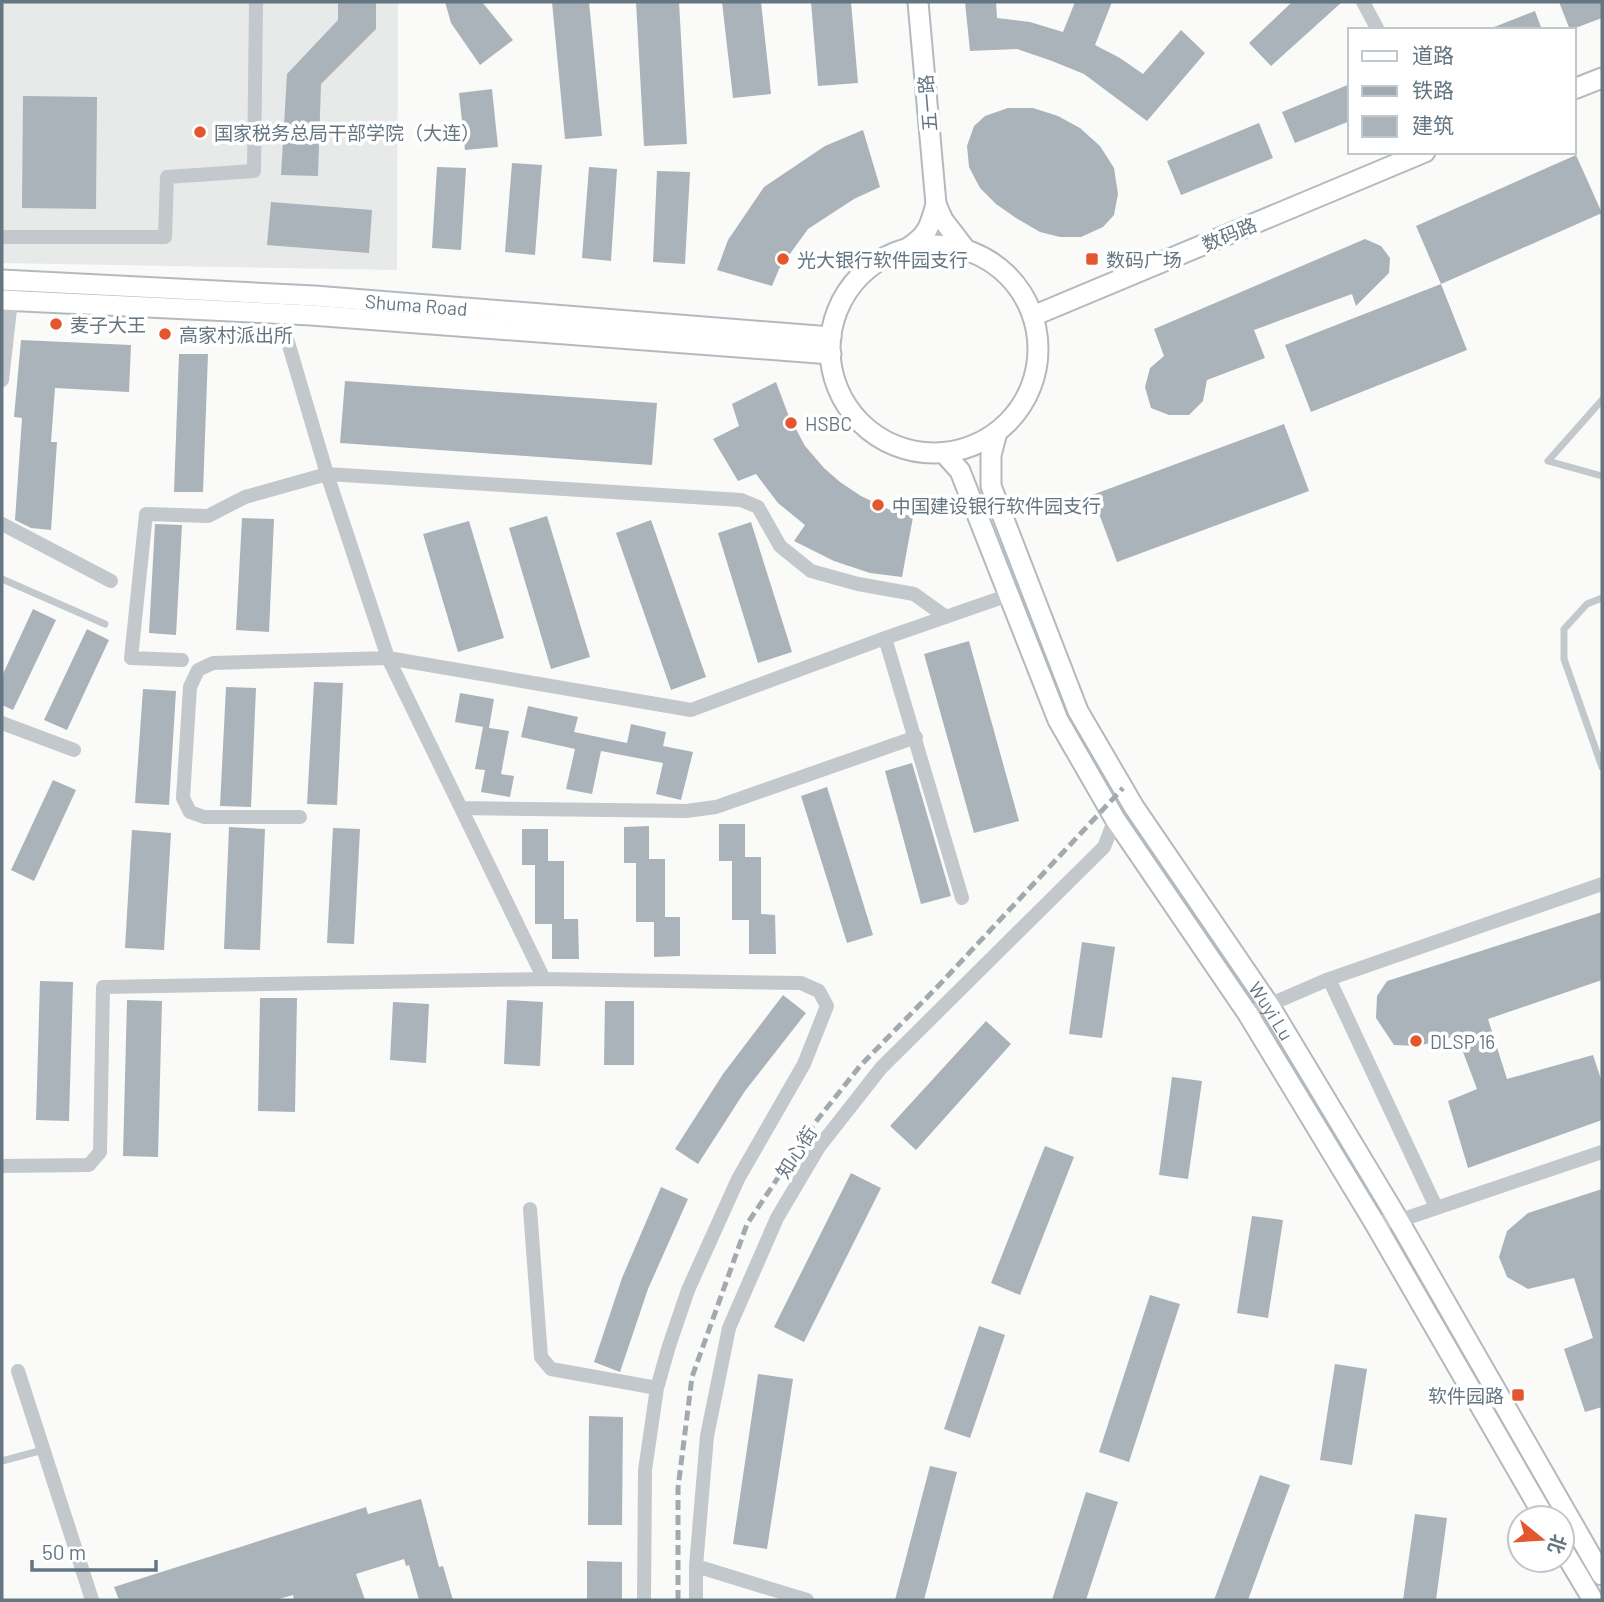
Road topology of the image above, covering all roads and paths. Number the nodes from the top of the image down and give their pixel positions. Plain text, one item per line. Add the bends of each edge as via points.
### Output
1 (256, 2) edge
2 (918, 2) edge
3 (1363, 2) edge
4 (1377, 28) edge
5 (1602, 78) edge
6 (1576, 88) edge
7 (1420, 154) edge
8 (936, 204) junction
9 (2, 237) edge
10 (908, 248) junction
11 (966, 250) junction
12 (7, 290) edge
13 (273, 294) junction
14 (279, 314) junction
15 (1033, 316) junction
16 (831, 346) junction
17 (2, 380) edge
18 (1602, 400) edge
19 (997, 432) junction
20 (944, 453) junction
21 (327, 474) junction
22 (1602, 476) edge
23 (2, 524) edge
24 (2, 579) edge
25 (111, 581) dead end
26 (1009, 595) junction
27 (1602, 598) edge
28 (946, 617) junction
29 (104, 624) dead end
30 (885, 638) junction
31 (388, 658) junction
32 (182, 660) dead end
33 (2, 723) edge
34 (916, 737) junction
35 (74, 750) dead end
36 (1602, 767) edge
37 (461, 808) junction
38 (300, 817) dead end
39 (1115, 819) junction
40 (1602, 884) edge
41 (962, 898) dead end
42 (544, 979) junction
43 (1329, 979) junction
44 (1269, 1005) junction
45 (1248, 1014) junction
46 (1602, 1152) edge
47 (2, 1166) edge
48 (1436, 1208) junction
49 (530, 1209) dead end
50 (1398, 1221) junction
51 (1374, 1222) junction
52 (19, 1371) dead end
53 (657, 1388) junction
54 (44, 1450) junction
55 (2, 1461) edge
56 (1537, 1504) edge
57 (696, 1566) junction
58 (1576, 1572) edge
59 (1602, 1575) edge
60 (92, 1600) edge
61 (644, 1600) edge
62 (696, 1600) edge
63 (807, 1600) edge
64 (1592, 1600) edge

1 - 9 street via 254,172 167,177 165,237
2 - 8 main road, 五一路
3 - 4 street
5 - 6 main road
7 - 15 main road, 数码路
8 - 10 main road via 923,238
8 - 11 main road
10 - 11 main road via 931,244
10 - 16 main road via 874,263 852,284 837,311
11 - 15 main road via 1004,271 1022,292
12 - 13 main road, Shuma Road
12 - 14 main road, Shuma Road
12 - 17 street
13 - 14 street
13 - 16 main road, Shuma Road
14 - 16 main road, Shuma Road
14 - 21 street
15 - 19 main road via 1038,348 1033,380 1019,409
16 - 20 main road via 834,377 849,410 875,435 908,450
18 - 22 lane via 1548,461
19 - 20 main road via 972,446
19 - 44 main road, Wuyi Lu via 990,455 991,486 1078,710 1134,807
20 - 26 main road, Wuyi Lu via 960,471
21 - 28 street via 741,500 758,506 780,546 811,571 914,594
21 - 31 street
21 - 32 street via 245,497 208,516 146,514 131,658
23 - 25 street
24 - 29 lane
26 - 28 street
26 - 39 main road, Wuyi Lu via 1058,720
27 - 36 lane via 1587,604 1564,629 1564,659
28 - 30 street
30 - 31 street via 691,710
30 - 34 street
31 - 37 street
31 - 38 street via 213,663 198,670 190,687 183,798 190,812 204,817
33 - 35 street
34 - 37 street via 716,807 686,811
34 - 41 street
37 - 42 street
39 - 45 main road, Wuyi Lu
39 - 57 street, 知心街 via 1104,847 881,1068 819,1147 777,1218 729,1328 707,1436
40 - 43 street
42 - 47 street via 103,986 100,1152 89,1165
42 - 53 street via 802,983 819,991 827,1006 804,1064 738,1179 688,1290
43 - 44 street
43 - 48 street
44 - 45 street
44 - 50 main road, Wuyi Lu
45 - 51 main road, Wuyi Lu
46 - 48 street
48 - 50 street
49 - 53 street via 541,1357 551,1370
50 - 51 street
50 - 59 main road, Wuyi Lu
51 - 56 main road, Wuyi Lu
52 - 54 street
53 - 61 street via 645,1470
54 - 55 lane
54 - 60 street
57 - 62 street, 知心街
57 - 63 street
58 - 64 main road

